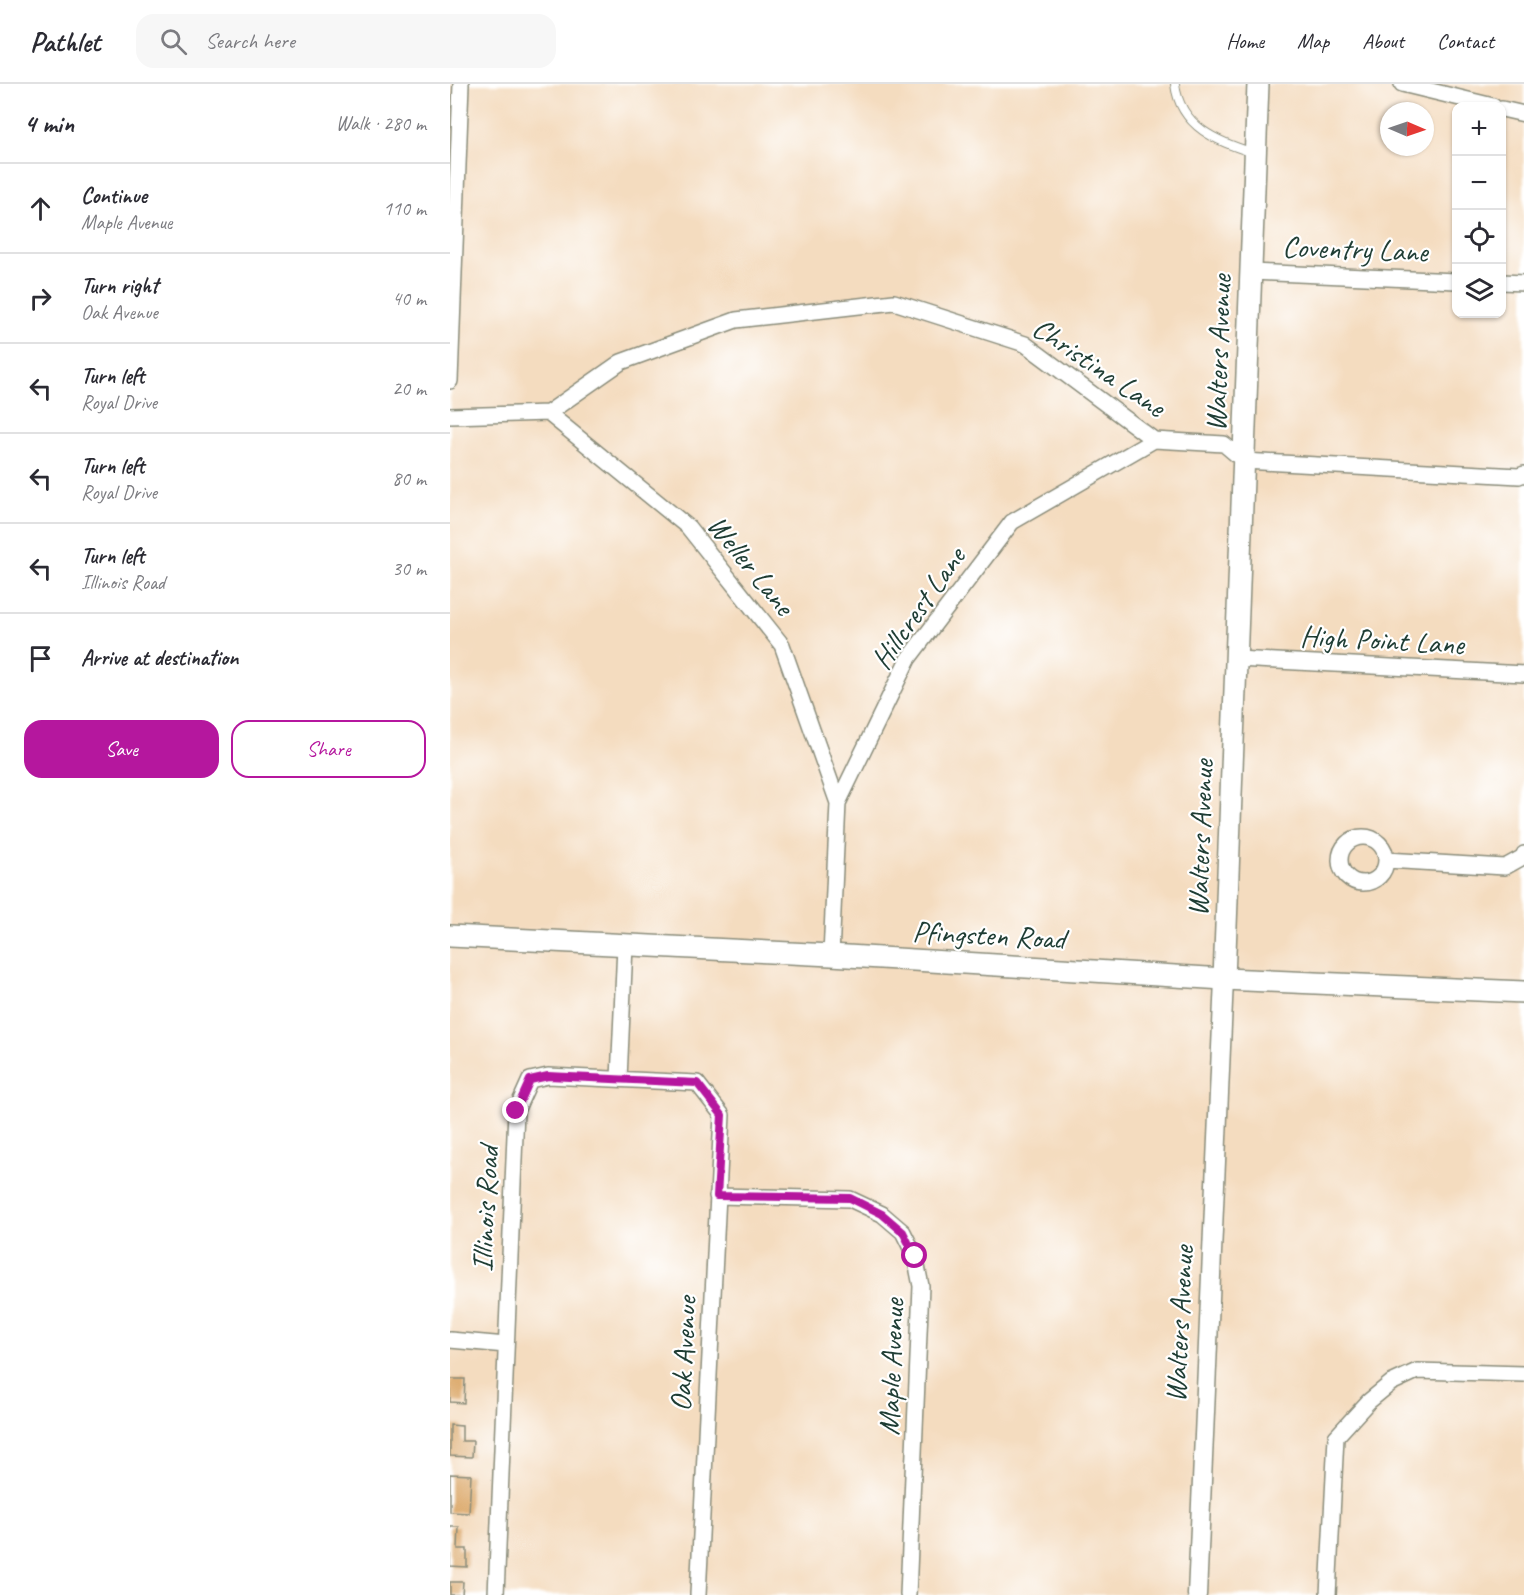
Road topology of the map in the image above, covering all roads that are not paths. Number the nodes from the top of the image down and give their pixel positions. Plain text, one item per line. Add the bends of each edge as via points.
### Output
1 (461, 84) edge
2 (1175, 84) edge
3 (1258, 84) edge
4 (1264, 84) edge
5 (1402, 84) edge
6 (1476, 102) edge
7 (1506, 110) edge
8 (1524, 114) edge
9 (1256, 154) junction
10 (1251, 272) junction
11 (1452, 280) edge
12 (1506, 282) edge
13 (1524, 284) edge
14 (450, 381) edge
15 (548, 413) junction
16 (450, 416) edge
17 (1154, 440) junction
18 (1244, 462) junction
19 (1524, 474) edge
20 (1237, 659) junction
21 (1524, 674) edge
22 (838, 803) junction
23 (1524, 854) edge
24 (1386, 860) dead end
25 (450, 936) edge
26 (625, 946) junction
27 (831, 956) junction
28 (1224, 979) junction
29 (1524, 992) edge
30 (619, 1079) junction
31 (717, 1196) junction
32 (450, 1340) edge
33 (506, 1345) junction
34 (1524, 1374) edge
35 (496, 1595) edge
36 (698, 1595) edge
37 (908, 1595) edge
38 (1197, 1595) edge
39 (1328, 1595) edge

1 - 14 street
2 - 9 lane via 1193,125 1233,147
3 - 4 street
3 - 9 main road, Walters Avenue
5 - 6 street
7 - 8 street
9 - 10 main road, Walters Avenue
10 - 11 street, Coventry Lane
10 - 18 main road, Walters Avenue
12 - 13 street
15 - 16 street
15 - 17 street, Christina Lane via 621,362 736,320 894,302 1025,344
15 - 22 street, Weller Lane via 688,527 782,645
17 - 18 street, Christina Lane via 1224,444
17 - 22 street, Hillcrest Lane via 1012,522 908,659
18 - 19 street via 1519,477
18 - 20 main road, Walters Avenue
20 - 21 street, High Point Lane
20 - 28 main road, Walters Avenue
22 - 27 street, Hillcrest Lane
23 - 24 street via 1505,867
25 - 26 main road, Pfingsten Road
26 - 27 main road, Pfingsten Road
26 - 30 street
27 - 28 main road, Pfingsten Road
28 - 29 main road, Pfingsten Road
28 - 38 street, Walters Avenue
30 - 31 street, Oak Avenue via 697,1083 722,1115
30 - 33 street, Illinois Road via 548,1076 530,1080 516,1111
31 - 36 street, Oak Avenue
31 - 37 street, Maple Avenue via 850,1198 882,1214 903,1232 915,1256 921,1286
32 - 33 street
33 - 35 street, Illinois Road
34 - 39 street via 1416,1371 1391,1383 1336,1437

